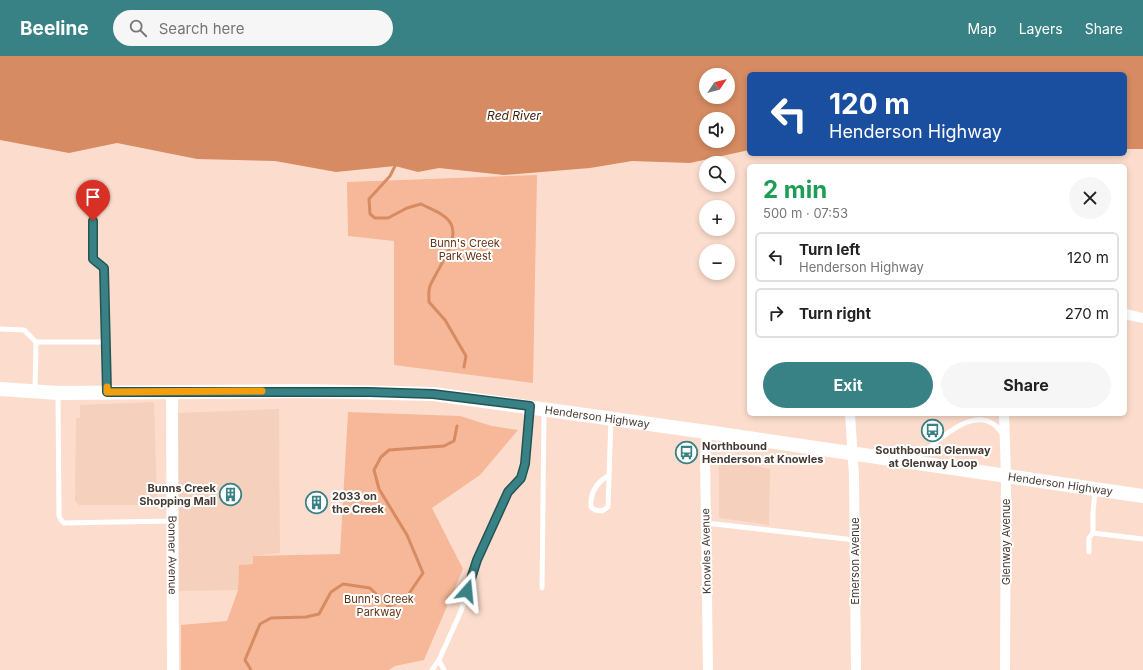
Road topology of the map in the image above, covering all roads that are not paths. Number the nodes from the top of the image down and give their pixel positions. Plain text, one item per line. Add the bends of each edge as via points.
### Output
1 (93, 221) dead end
2 (1127, 314) edge
3 (1143, 318) edge
4 (0, 329) edge
5 (36, 342) junction
6 (105, 342) junction
7 (0, 389) edge
8 (35, 390) junction
9 (107, 392) junction
10 (172, 392) junction
11 (58, 393) junction
12 (530, 406) junction
13 (544, 409) junction
14 (850, 416) edge
15 (1004, 416) edge
16 (611, 418) junction
17 (707, 432) junction
18 (1004, 438) junction
19 (852, 453) junction
20 (913, 462) junction
21 (608, 476) junction
22 (1006, 476) junction
23 (1095, 489) junction
24 (1143, 496) edge
25 (171, 521) junction
26 (706, 523) junction
27 (1093, 533) junction
28 (1143, 539) edge
29 (855, 540) junction
30 (1090, 552) dead end
31 (542, 588) dead end
32 (439, 660) junction
33 (173, 670) edge
34 (432, 670) edge
35 (444, 670) edge
36 (708, 670) edge
37 (856, 670) edge
38 (1005, 670) edge

1 - 6 lane via 93,259 104,268
2 - 3 street
4 - 5 lane via 24,330
5 - 6 lane
5 - 8 lane
6 - 9 lane
7 - 8 main road, Henderson Highway
8 - 11 main road, Henderson Highway
9 - 10 main road, Henderson Highway
9 - 11 main road, Henderson Highway
10 - 12 main road, Henderson Highway via 433,394
10 - 25 street, Bonner Avenue
11 - 25 lane via 60,520 64,523
12 - 13 main road, Henderson Highway
12 - 32 lane via 526,458 521,478 508,492 477,560 461,611
13 - 16 main road, Henderson Highway
13 - 31 lane
14 - 19 street, Emerson Avenue
15 - 18 street, Glenway Avenue
16 - 17 main road, Henderson Highway
16 - 21 lane
17 - 19 main road, Henderson Highway
17 - 26 street, Knowles Avenue
18 - 20 lane via 998,428 985,420 968,421 953,428
18 - 22 street, Glenway Avenue
19 - 20 main road, Henderson Highway
19 - 29 street, Emerson Avenue
20 - 22 main road, Henderson Highway
21 - 21 lane via 608,507 602,511 595,510 591,507 590,497 600,480
22 - 23 main road, Henderson Highway
22 - 38 street, Glenway Avenue
23 - 24 main road, Henderson Highway
23 - 27 lane
25 - 33 street, Bonner Avenue
26 - 29 lane
26 - 36 street, Knowles Avenue
27 - 28 lane
27 - 30 lane via 1089,538
29 - 37 street, Emerson Avenue
32 - 34 lane
32 - 35 lane

